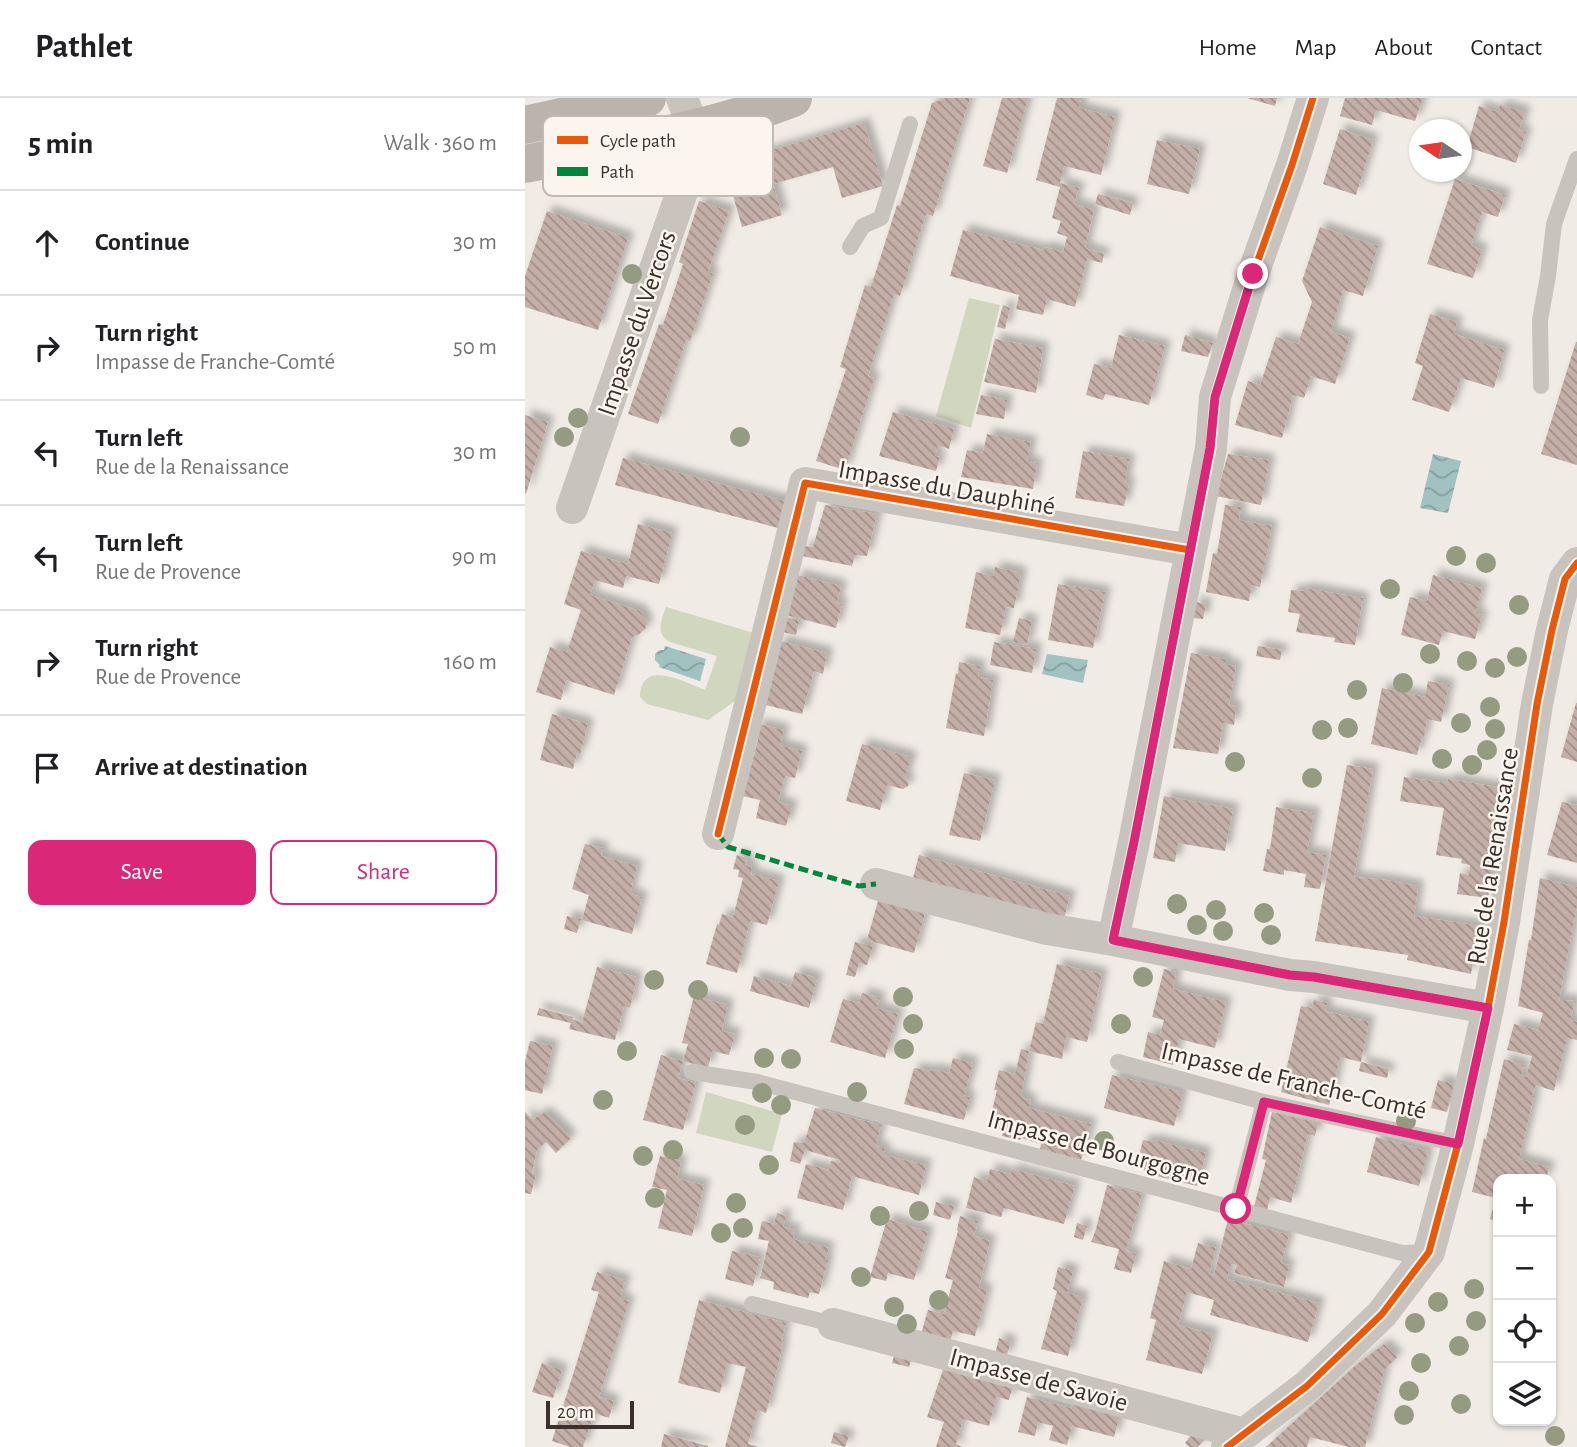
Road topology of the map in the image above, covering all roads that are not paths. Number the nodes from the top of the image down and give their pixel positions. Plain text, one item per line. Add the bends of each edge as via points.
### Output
1 (647, 98) edge
2 (793, 98) edge
3 (1313, 98) edge
4 (687, 113) edge
5 (563, 116) edge
6 (543, 120) edge
7 (525, 124) edge
8 (910, 124) dead end
9 (543, 158) edge
10 (1577, 159) edge
11 (525, 164) edge
12 (680, 196) edge
13 (850, 247) dead end
14 (1541, 386) dead end
15 (572, 508) dead end
16 (1190, 550) junction
17 (1577, 563) edge
18 (718, 834) dead end
19 (876, 884) dead end
20 (1113, 940) junction
21 (1488, 1008) junction
22 (1118, 1062) dead end
23 (692, 1072) dead end
24 (1264, 1102) junction
25 (1458, 1144) junction
26 (1236, 1209) junction
27 (1429, 1252) junction
28 (752, 1304) dead end
29 (833, 1324) joint
30 (1236, 1441) edge

1 - 5 main road
2 - 4 main road via 756,112
3 - 16 street via 1215,397
6 - 7 main road
8 - 13 lane via 881,218 863,226
9 - 11 main road
10 - 14 lane via 1554,224 1540,320
12 - 15 street, Impasse du Vercors
16 - 18 street, Impasse du Dauphiné via 805,484
16 - 20 street
17 - 21 street, Rue de la Renaissance via 1565,579 1537,704
19 - 20 street via 1047,929
20 - 21 street
21 - 25 street, Rue de la Renaissance
22 - 24 lane, Impasse de Franche-Comté
23 - 26 lane, Impasse de Bourgogne via 757,1082
24 - 25 lane, Impasse de Franche-Comté
24 - 26 lane
25 - 27 street, Rue de la Renaissance
26 - 27 lane, Impasse de Bourgogne via 1402,1253
27 - 30 street, Rue de la Renaissance via 1382,1314 1307,1386
28 - 29 lane
29 - 30 street, Impasse de Savoie

